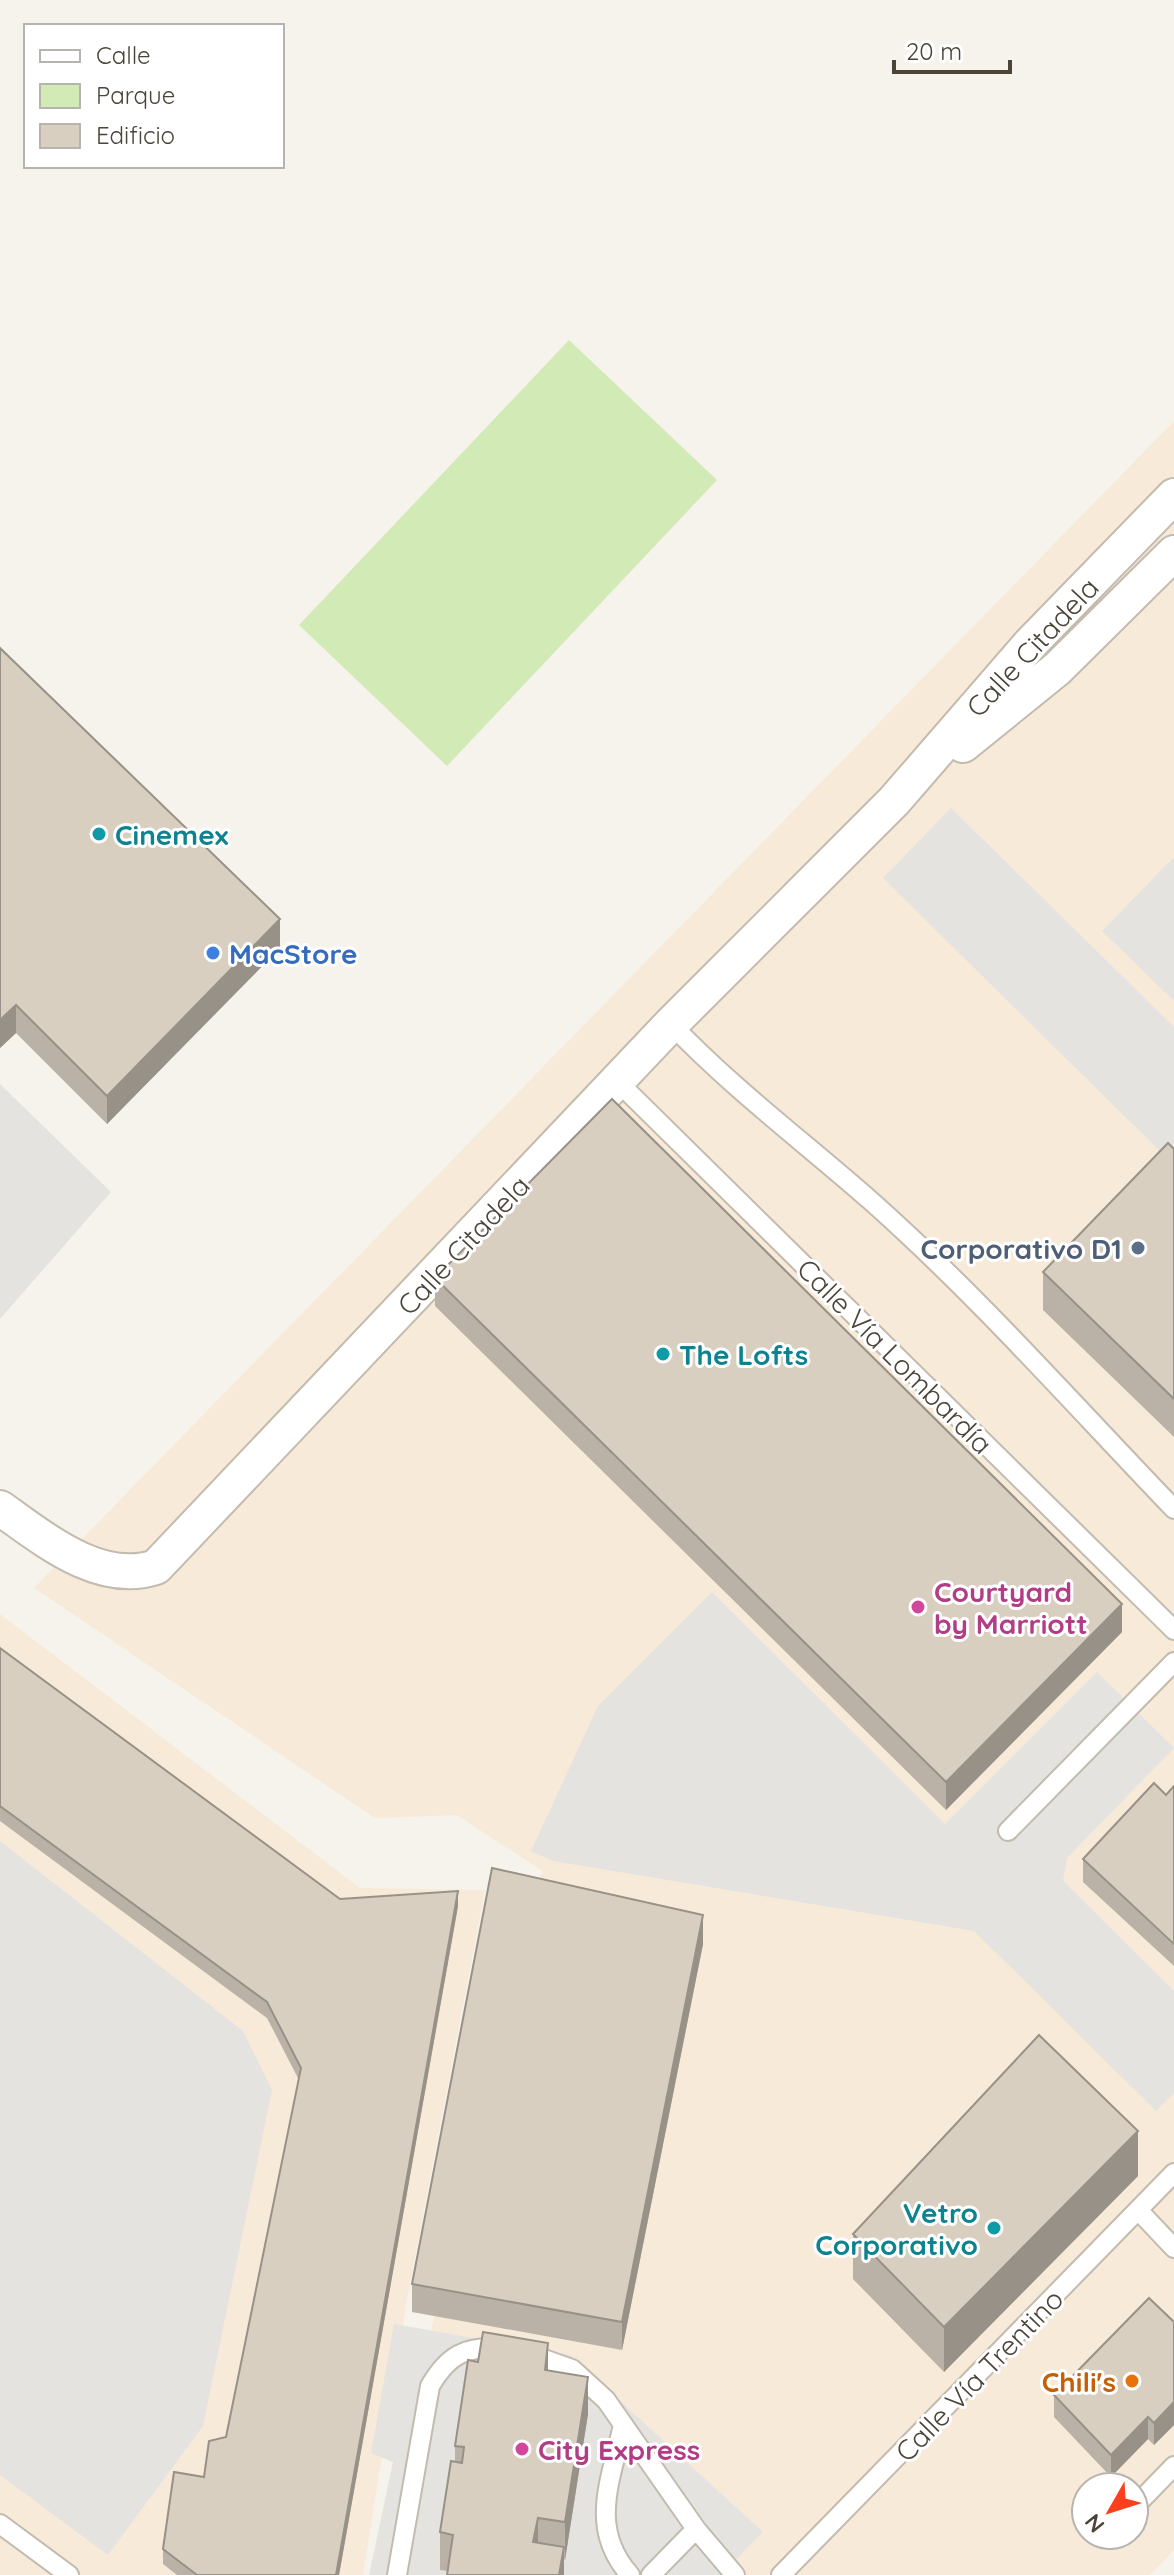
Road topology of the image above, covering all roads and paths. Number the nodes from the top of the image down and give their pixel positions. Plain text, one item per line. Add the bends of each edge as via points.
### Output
1 (1174, 496) edge
2 (1174, 553) edge
3 (894, 801) junction
4 (671, 1024) junction
5 (617, 1081) junction
6 (0, 1508) edge
7 (1174, 1509) edge
8 (1174, 1630) edge
9 (1174, 1662) edge
10 (1008, 1831) dead end
11 (1174, 2173) edge
12 (1138, 2210) junction
13 (1174, 2248) edge
14 (623, 2425) junction
15 (1174, 2466) edge
16 (1150, 2491) edge
17 (0, 2524) edge
18 (696, 2529) junction
19 (69, 2575) edge
20 (397, 2575) edge
21 (630, 2575) edge
22 (651, 2575) edge
23 (735, 2575) edge
24 (781, 2575) edge

1 - 3 street, Calle Citadela via 1031,643
2 - 3 street, Calle Citadela via 1057,669
3 - 4 street, Calle Citadela
4 - 5 street, Calle Citadela
4 - 7 lane via 734,1087 872,1202 961,1287
5 - 6 street, Calle Citadela via 156,1567 137,1574 111,1572
5 - 8 lane, Calle Vía Lombardía
9 - 10 lane
11 - 12 lane, Calle Vía Trentino
12 - 13 lane
12 - 24 lane, Calle Vía Trentino
14 - 18 lane
14 - 20 lane via 606,2400 572,2369 500,2347 461,2350 430,2386
14 - 21 lane via 604,2530
15 - 16 lane
17 - 19 lane
18 - 22 lane
18 - 23 lane

